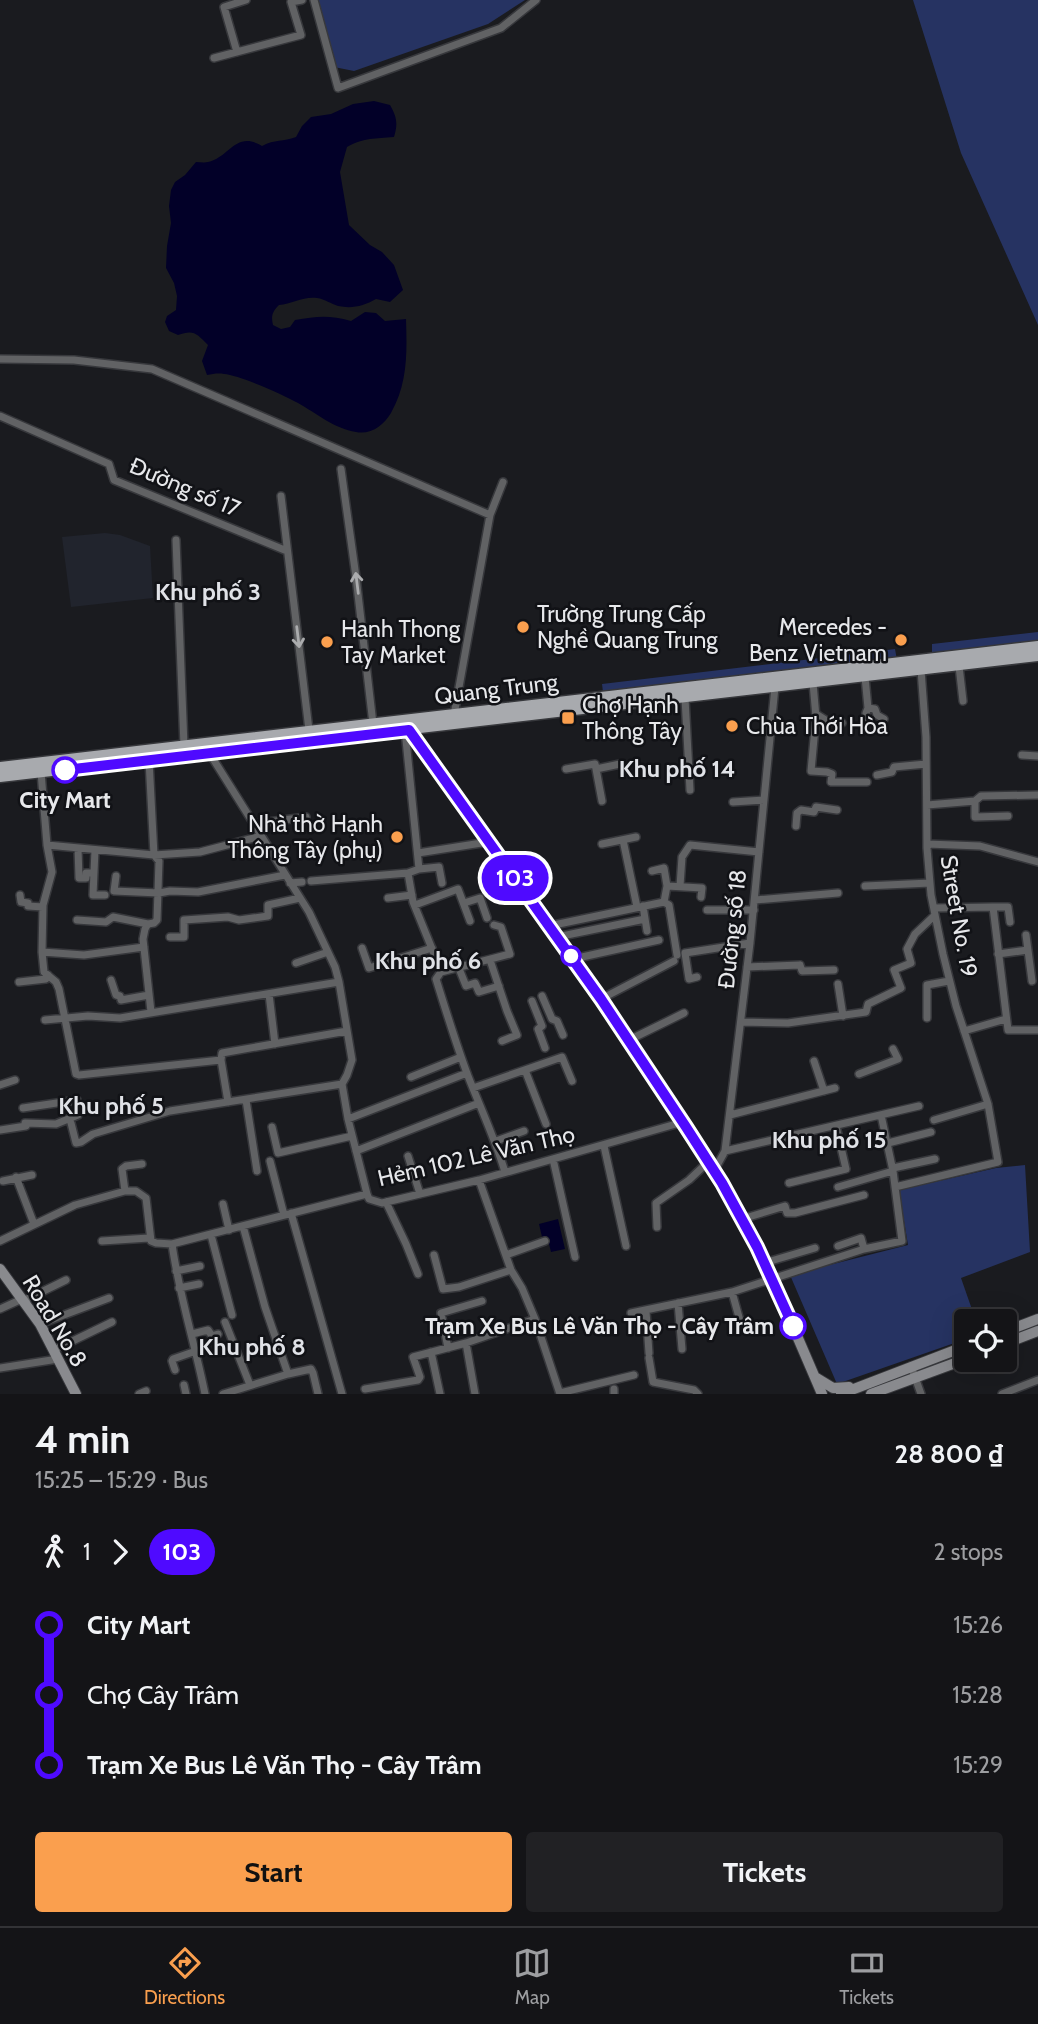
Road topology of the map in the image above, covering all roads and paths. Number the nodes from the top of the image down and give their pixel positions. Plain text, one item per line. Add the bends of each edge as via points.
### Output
1 (246, 0) edge
2 (302, 0) edge
3 (314, 0) edge
4 (536, 0) edge
5 (291, 1) edge
6 (237, 52) junction
7 (214, 58) dead end
8 (0, 359) edge
9 (0, 416) edge
10 (341, 470) dead end
11 (503, 482) dead end
12 (281, 496) dead end
13 (490, 515) junction
14 (176, 540) dead end
15 (287, 551) junction
16 (1038, 646) edge
17 (1038, 656) edge
18 (920, 665) junction
19 (959, 666) junction
20 (865, 677) junction
21 (775, 682) junction
22 (813, 683) junction
23 (685, 698) junction
24 (963, 701) dead end
25 (593, 704) junction
26 (868, 708) junction
27 (816, 714) junction
28 (454, 715) junction
29 (884, 719) dead end
30 (842, 723) dead end
31 (866, 723) dead end
32 (373, 724) junction
33 (406, 725) junction
34 (309, 730) junction
35 (184, 746) junction
36 (210, 754) junction
37 (1022, 755) dead end
38 (1038, 756) edge
39 (122, 759) junction
40 (149, 760) junction
41 (620, 764) dead end
42 (926, 764) junction
43 (0, 767) edge
44 (566, 769) dead end
45 (596, 769) junction
46 (41, 772) junction
47 (877, 775) dead end
48 (0, 777) edge
49 (867, 782) dead end
50 (690, 790) dead end
51 (1038, 795) edge
52 (764, 800) junction
53 (602, 801) dead end
54 (975, 801) junction
55 (733, 802) dead end
56 (927, 805) junction
57 (837, 810) dead end
58 (1008, 816) dead end
59 (306, 817) dead end
60 (253, 824) junction
61 (796, 825) dead end
62 (261, 836) junction
63 (636, 837) dead end
64 (623, 840) junction
65 (488, 842) junction
66 (602, 844) dead end
67 (927, 844) junction
68 (47, 845) junction
69 (78, 849) junction
70 (94, 850) junction
71 (759, 852) junction
72 (418, 853) junction
73 (154, 855) junction
74 (1038, 862) edge
75 (419, 869) junction
76 (652, 871) dead end
77 (94, 873) junction
78 (408, 873) junction
79 (285, 875) junction
80 (116, 876) dead end
81 (290, 883) junction
82 (442, 883) dead end
83 (930, 883) junction
84 (667, 886) junction
85 (680, 886) junction
86 (865, 886) dead end
87 (159, 893) junction
88 (838, 893) dead end
89 (20, 895) dead end
90 (105, 895) dead end
91 (412, 895) junction
92 (701, 897) dead end
93 (300, 898) junction
94 (388, 898) dead end
95 (755, 900) junction
96 (664, 902) junction
97 (464, 903) junction
98 (415, 905) junction
99 (43, 907) junction
100 (640, 907) junction
101 (993, 907) junction
102 (707, 910) dead end
103 (754, 910) junction
104 (934, 912) junction
105 (487, 918) dead end
106 (645, 919) junction
107 (77, 920) dead end
108 (470, 922) dead end
109 (1010, 922) dead end
110 (148, 923) junction
111 (494, 925) dead end
112 (549, 926) junction
113 (647, 931) dead end
114 (1026, 935) dead end
115 (170, 937) dead end
116 (557, 937) junction
117 (659, 940) dead end
118 (750, 943) junction
119 (144, 947) junction
120 (362, 948) dead end
121 (432, 948) junction
122 (1028, 950) junction
123 (42, 952) junction
124 (328, 952) junction
125 (998, 954) junction
126 (679, 956) junction
127 (573, 959) junction
128 (490, 960) junction
129 (296, 963) dead end
130 (458, 966) junction
131 (747, 967) junction
132 (834, 970) dead end
133 (441, 972) junction
134 (48, 975) junction
135 (697, 977) dead end
136 (111, 980) dead end
137 (950, 981) junction
138 (1032, 981) dead end
139 (19, 982) dead end
140 (339, 982) junction
141 (838, 984) dead end
142 (499, 986) junction
143 (268, 994) junction
144 (149, 995) junction
145 (542, 996) dead end
146 (601, 999) junction
147 (532, 1001) dead end
148 (151, 1012) junction
149 (684, 1013) dead end
150 (843, 1016) junction
151 (926, 1018) dead end
152 (66, 1019) junction
153 (1006, 1019) junction
154 (45, 1020) dead end
155 (741, 1022) junction
156 (1038, 1030) edge
157 (347, 1031) junction
158 (964, 1031) junction
159 (563, 1035) dead end
160 (629, 1040) junction
161 (502, 1041) dead end
162 (275, 1044) junction
163 (545, 1048) dead end
164 (893, 1049) dead end
165 (461, 1057) junction
166 (222, 1060) junction
167 (814, 1061) dead end
168 (526, 1070) junction
169 (467, 1073) junction
170 (859, 1074) dead end
171 (411, 1077) dead end
172 (15, 1080) dead end
173 (572, 1081) dead end
174 (342, 1084) junction
175 (0, 1085) edge
176 (473, 1088) junction
177 (835, 1088) dead end
178 (824, 1091) junction
179 (77, 1100) dead end
180 (246, 1100) junction
181 (228, 1102) junction
182 (479, 1104) junction
183 (988, 1104) junction
184 (919, 1106) dead end
185 (23, 1108) dead end
186 (78, 1115) dead end
187 (730, 1115) junction
188 (881, 1115) junction
189 (348, 1119) junction
190 (934, 1121) dead end
191 (683, 1122) junction
192 (71, 1123) dead end
193 (546, 1124) dead end
194 (836, 1126) junction
195 (272, 1127) dead end
196 (0, 1130) edge
197 (524, 1131) dead end
198 (931, 1132) dead end
199 (352, 1136) junction
200 (496, 1141) junction
201 (888, 1143) junction
202 (604, 1146) junction
203 (356, 1151) junction
204 (725, 1151) junction
205 (408, 1156) dead end
206 (553, 1159) junction
207 (935, 1159) dead end
208 (270, 1161) dead end
209 (142, 1164) dead end
210 (711, 1166) junction
211 (893, 1170) junction
212 (257, 1171) dead end
213 (505, 1172) junction
214 (32, 1175) dead end
215 (16, 1177) junction
216 (479, 1180) junction
217 (3, 1181) dead end
218 (789, 1183) dead end
219 (838, 1187) dead end
220 (895, 1187) junction
221 (125, 1191) junction
222 (367, 1194) junction
223 (420, 1194) junction
224 (864, 1195) dead end
225 (386, 1202) junction
226 (223, 1204) dead end
227 (288, 1214) junction
228 (742, 1219) junction
229 (34, 1224) junction
230 (243, 1226) junction
231 (657, 1227) dead end
232 (229, 1230) junction
233 (211, 1235) junction
234 (149, 1238) junction
235 (0, 1241) edge
236 (102, 1241) dead end
237 (545, 1241) dead end
238 (172, 1244) junction
239 (838, 1245) dead end
240 (626, 1246) dead end
241 (815, 1248) dead end
242 (864, 1249) junction
243 (434, 1255) dead end
244 (506, 1255) junction
245 (575, 1257) dead end
246 (764, 1263) junction
247 (200, 1266) dead end
248 (0, 1269) edge
249 (511, 1270) junction
250 (176, 1271) junction
251 (418, 1275) dead end
252 (66, 1280) dead end
253 (773, 1280) junction
254 (200, 1284) dead end
255 (179, 1288) junction
256 (732, 1292) junction
257 (109, 1298) dead end
258 (23, 1300) junction
259 (482, 1301) dead end
260 (678, 1303) junction
261 (0, 1309) edge
262 (646, 1311) junction
263 (631, 1313) dead end
264 (232, 1315) dead end
265 (534, 1319) junction
266 (1038, 1319) edge
267 (113, 1322) dead end
268 (225, 1322) dead end
269 (40, 1324) junction
270 (1017, 1327) edge
271 (742, 1328) dead end
272 (1038, 1331) edge
273 (192, 1334) junction
274 (218, 1334) dead end
275 (1017, 1339) edge
276 (466, 1343) junction
277 (448, 1348) junction
278 (682, 1349) dead end
279 (954, 1350) edge
280 (197, 1351) junction
281 (431, 1352) junction
282 (56, 1354) junction
283 (954, 1363) edge
284 (911, 1366) junction
285 (0, 1368) edge
286 (175, 1370) dead end
287 (288, 1374) junction
288 (634, 1376) dead end
289 (815, 1377) junction
290 (915, 1378) junction
291 (1038, 1380) edge
292 (184, 1385) dead end
293 (250, 1385) junction
294 (663, 1385) junction
295 (860, 1385) junction
296 (365, 1389) dead end
297 (76, 1394) edge
298 (186, 1394) edge
299 (205, 1394) edge
300 (223, 1394) edge
301 (318, 1394) edge
302 (342, 1394) edge
303 (440, 1394) edge
304 (475, 1394) edge
305 (560, 1394) edge
306 (662, 1394) edge
307 (698, 1394) edge
308 (822, 1394) edge
309 (841, 1394) edge
310 (871, 1394) edge
311 (921, 1394) edge
312 (1002, 1394) edge

1 - 6 street via 224,6
2 - 5 street
3 - 4 street via 338,88 501,28
5 - 6 street via 301,35
6 - 7 street
8 - 13 street via 74,360 152,369
9 - 15 street, Đường số 17 via 109,464 114,480
32 -> 10 street
11 - 13 street
12 - 15 street
13 - 28 street
14 - 35 street
15 -> 34 street
16 - 18 main road, Quang Trung
17 - 19 main road, Quang Trung
18 - 19 main road, Quang Trung
18 - 20 main road, Quang Trung
18 - 21 main road, Quang Trung
18 - 42 street, Street No. 19
19 - 24 street
20 - 22 main road, Quang Trung
20 - 26 street
21 - 22 main road, Quang Trung
21 - 23 main road, Quang Trung
21 - 25 main road, Quang Trung
21 - 52 street, Đường số 18
22 - 27 street
23 - 25 main road, Quang Trung
23 - 50 street
25 - 28 main road, Quang Trung
25 - 33 main road, Quang Trung
26 - 29 street via 876,709
26 - 31 street
27 - 30 street
27 - 49 street via 811,771 832,774 831,782
28 - 33 main road, Quang Trung
32 - 33 main road, Quang Trung
32 - 34 main road, Quang Trung
33 - 36 main road, Quang Trung
33 - 65 main road
33 - 72 street
34 - 35 main road, Quang Trung
35 - 39 main road, Quang Trung
36 - 40 main road, Quang Trung
36 - 60 street
37 - 38 street
39 - 40 main road, Quang Trung
39 - 43 main road, Quang Trung
39 - 46 main road, Quang Trung
40 - 73 street
41 - 45 street
42 - 47 street
42 - 56 street, Street No. 19
44 - 45 street via 595,764
45 - 53 street
46 - 48 main road, Quang Trung
46 - 68 street
51 - 54 street via 981,796
52 - 55 street
52 - 71 street, Đường số 18
54 - 56 street
54 - 58 street via 975,817
56 - 67 street, Street No. 19
57 - 61 street via 801,810
59 - 60 street
60 - 62 street
62 - 73 street via 200,852
62 - 79 street
63 - 64 street
64 - 66 street
64 - 100 street
65 - 72 street
65 - 112 main road
67 - 74 street via 980,846
67 - 83 street, Street No. 19
68 - 69 street
68 - 99 street via 52,872
69 - 70 street
69 - 77 street via 79,878
70 - 73 street
70 - 77 street
71 - 85 street via 690,845 682,857
71 - 95 street, Đường số 18
72 - 75 street
73 - 87 street via 159,861
75 - 78 street
75 - 82 street via 439,867
76 - 84 street via 664,868
77 - 90 street via 93,895
78 - 81 street
78 - 91 street
79 - 81 street
79 - 87 street via 198,892
80 - 87 street via 114,891
81 - 93 street
83 - 86 street
83 - 104 street, Street No. 19
84 - 85 street
84 - 96 street
85 - 92 street via 702,888
87 - 110 street via 158,920
88 - 95 street
89 - 99 street via 28,906
91 - 94 street
91 - 98 street
93 - 115 street via 268,905 268,916 184,920 184,937
93 - 124 street
95 - 103 street, Đường số 18
96 - 100 street
96 - 126 street via 669,905
97 - 98 street via 458,889
97 - 105 street via 480,898
97 - 108 street
98 - 121 street
99 - 123 street
100 - 106 street
100 - 112 street
101 - 104 street
101 - 109 street via 1008,907
101 - 125 street
102 - 103 street
103 - 118 street, Đường số 18
104 - 137 street, Street No. 19
104 - 150 street via 907,948 911,963 894,970 901,988 868,1004 866,1012
106 - 113 street
106 - 116 street
107 - 110 street via 106,922 113,917
110 - 119 street
111 - 128 street via 501,927 510,954
112 - 116 main road
114 - 122 street
116 - 127 main road
117 - 127 street
118 - 126 street
118 - 131 street, Đường số 18
119 - 123 street via 85,955
119 - 144 street
120 - 121 street via 369,968
121 - 133 street
122 - 125 street
122 - 138 street
123 - 134 street
124 - 129 street
124 - 140 street
125 - 153 street
126 - 135 street via 690,979
126 - 146 street
127 - 146 main road
128 - 130 street
128 - 142 street
130 - 133 street
130 - 142 street via 466,986 475,983 479,992
131 - 132 street via 800,962 802,971
131 - 155 street, Đường số 18
133 - 165 street via 436,979
134 - 139 street
134 - 152 street via 57,982
136 - 144 street via 121,1000
137 - 151 street via 927,985
137 - 158 street, Street No. 19
140 - 143 street
140 - 157 street
141 - 150 street
142 - 161 street via 517,1035
143 - 148 street
143 - 162 street
144 - 148 street
145 - 159 street
146 - 160 main road
147 - 163 street
148 - 152 street
149 - 160 street
150 - 155 street via 788,1023
152 - 154 street
152 - 166 street via 79,1075
153 - 156 street via 1008,1030
153 - 158 street
155 - 187 street, Đường số 18
157 - 162 street
157 - 174 street via 352,1060
158 - 183 street, Street No. 19
160 - 191 main road
162 - 166 street via 222,1053
164 - 170 street via 898,1059
165 - 169 street
165 - 171 street
166 - 181 street
167 - 178 street
168 - 173 street via 562,1058
168 - 176 street
168 - 193 street
169 - 176 street
169 - 189 street
172 - 175 street
174 - 180 street
174 - 189 street
176 - 182 street
177 - 178 street
178 - 187 street
179 - 185 street
180 - 181 street
180 - 212 street
181 - 192 street via 170,1111 76,1143
182 - 200 street
182 - 203 street
183 - 190 street
183 - 220 street, Street No. 19 via 998,1162
184 - 188 street
186 - 196 street via 56,1124
187 - 204 street, Đường số 18
188 - 194 street
188 - 201 street
189 - 199 street
191 - 202 street, Hẻm 102 Lê Văn Thọ
191 - 210 main road
194 - 204 street
194 - 218 street via 846,1169
195 - 199 street via 278,1153
197 - 200 street
198 - 201 street
199 - 203 street
200 - 213 street
201 - 211 street
202 - 206 street, Hẻm 102 Lê Văn Thọ
202 - 240 street
203 - 222 street
204 - 210 street, Đường số 18
205 - 223 street
206 - 213 street, Hẻm 102 Lê Văn Thọ
206 - 245 street
207 - 211 street
208 - 227 street
209 - 221 street via 122,1169
210 - 228 main road
210 - 231 street, Đường số 18 via 656,1203
211 - 219 street
211 - 220 street
213 - 216 street, Hẻm 102 Lê Văn Thọ
214 - 215 street
215 - 217 street
215 - 229 street
216 - 223 street, Hẻm 102 Lê Văn Thọ
216 - 244 street
220 - 242 street via 902,1241
221 - 229 street via 75,1205
221 - 234 street via 146,1198
222 - 225 street, Hẻm 102 Lê Văn Thọ via 369,1199
222 - 227 street, Hẻm 102 Lê Văn Thọ
223 - 225 street, Hẻm 102 Lê Văn Thọ
224 - 228 street via 795,1213 787,1213 785,1206
225 - 251 street
226 - 232 street
227 - 230 street, Hẻm 102 Lê Văn Thọ
227 - 302 street
228 - 246 main road
229 - 235 street
230 - 232 street, Hẻm 102 Lê Văn Thọ
230 - 287 street
232 - 233 street, Hẻm 102 Lê Văn Thọ
233 - 238 street, Hẻm 102 Lê Văn Thọ
233 - 264 street
234 - 236 street, Hẻm 102 Lê Văn Thọ
234 - 238 street, Hẻm 102 Lê Văn Thọ via 156,1244
237 - 244 street
238 - 250 street
239 - 242 street via 861,1238
241 - 246 street
242 - 253 street
243 - 249 street via 443,1289
244 - 249 street
246 - 253 main road
247 - 250 street
248 - 258 main road, Road No.8
249 - 265 street
250 - 255 street
252 - 258 street
253 - 256 street
253 - 289 main road
254 - 255 street
255 - 273 street
256 - 260 street
256 - 271 street
257 - 269 street
258 - 261 street
258 - 269 main road, Road No.8
259 - 277 street via 441,1312
260 - 262 street
260 - 278 street
262 - 263 street
262 - 294 street via 651,1378
265 - 276 street
265 - 305 street
266 - 270 main road
267 - 282 street
268 - 293 street
269 - 282 main road, Road No.8
272 - 275 main road
273 - 274 street via 208,1330 211,1335
273 - 280 street
276 - 277 street
276 - 304 street
277 - 281 street
279 - 284 main road
280 - 286 street via 173,1359
280 - 299 street
281 - 296 street via 413,1357 418,1380
281 - 303 street
282 - 285 street
282 - 297 main road, Road No.8
283 - 290 main road
284 - 290 street
284 - 295 main road
287 - 293 street
287 - 301 street via 311,1370
288 - 305 street
289 - 295 main road via 834,1388
289 - 308 main road
290 - 310 main road
290 - 311 street
291 - 312 street
292 - 298 street
293 - 300 street
294 - 306 street
294 - 307 street
295 - 309 main road

